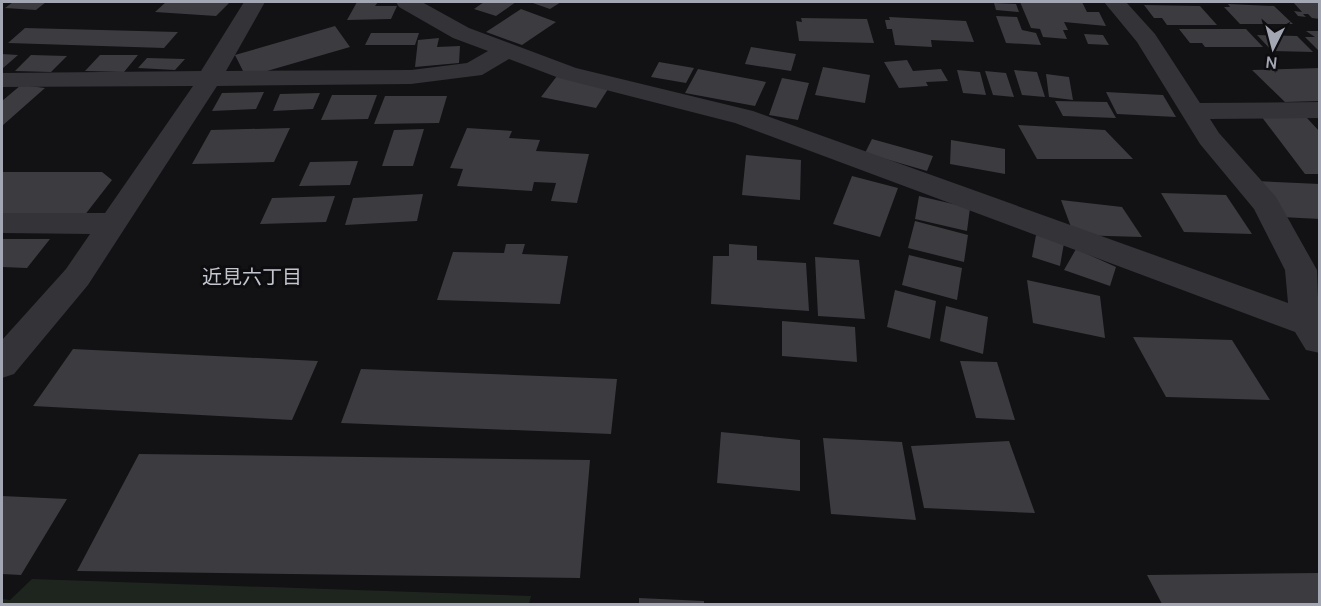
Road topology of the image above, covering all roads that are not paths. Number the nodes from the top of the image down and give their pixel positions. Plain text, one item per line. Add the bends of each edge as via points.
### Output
1 (254, 2) edge
2 (407, 2) edge
3 (1115, 2) edge
4 (507, 50) junction
5 (2, 80) edge
6 (208, 80) junction
7 (1320, 110) edge
8 (1194, 111) junction
9 (2, 223) edge
10 (114, 224) junction
11 (1313, 332) edge
12 (2, 364) edge

1 - 6 street
2 - 4 street via 461,33
3 - 8 street via 1147,39
4 - 6 street via 473,70 411,77
4 - 11 street via 568,73 744,117
5 - 6 street
6 - 10 street
7 - 8 street
8 - 11 street via 1209,138 1266,204 1301,270
9 - 10 street
10 - 12 street via 77,277

